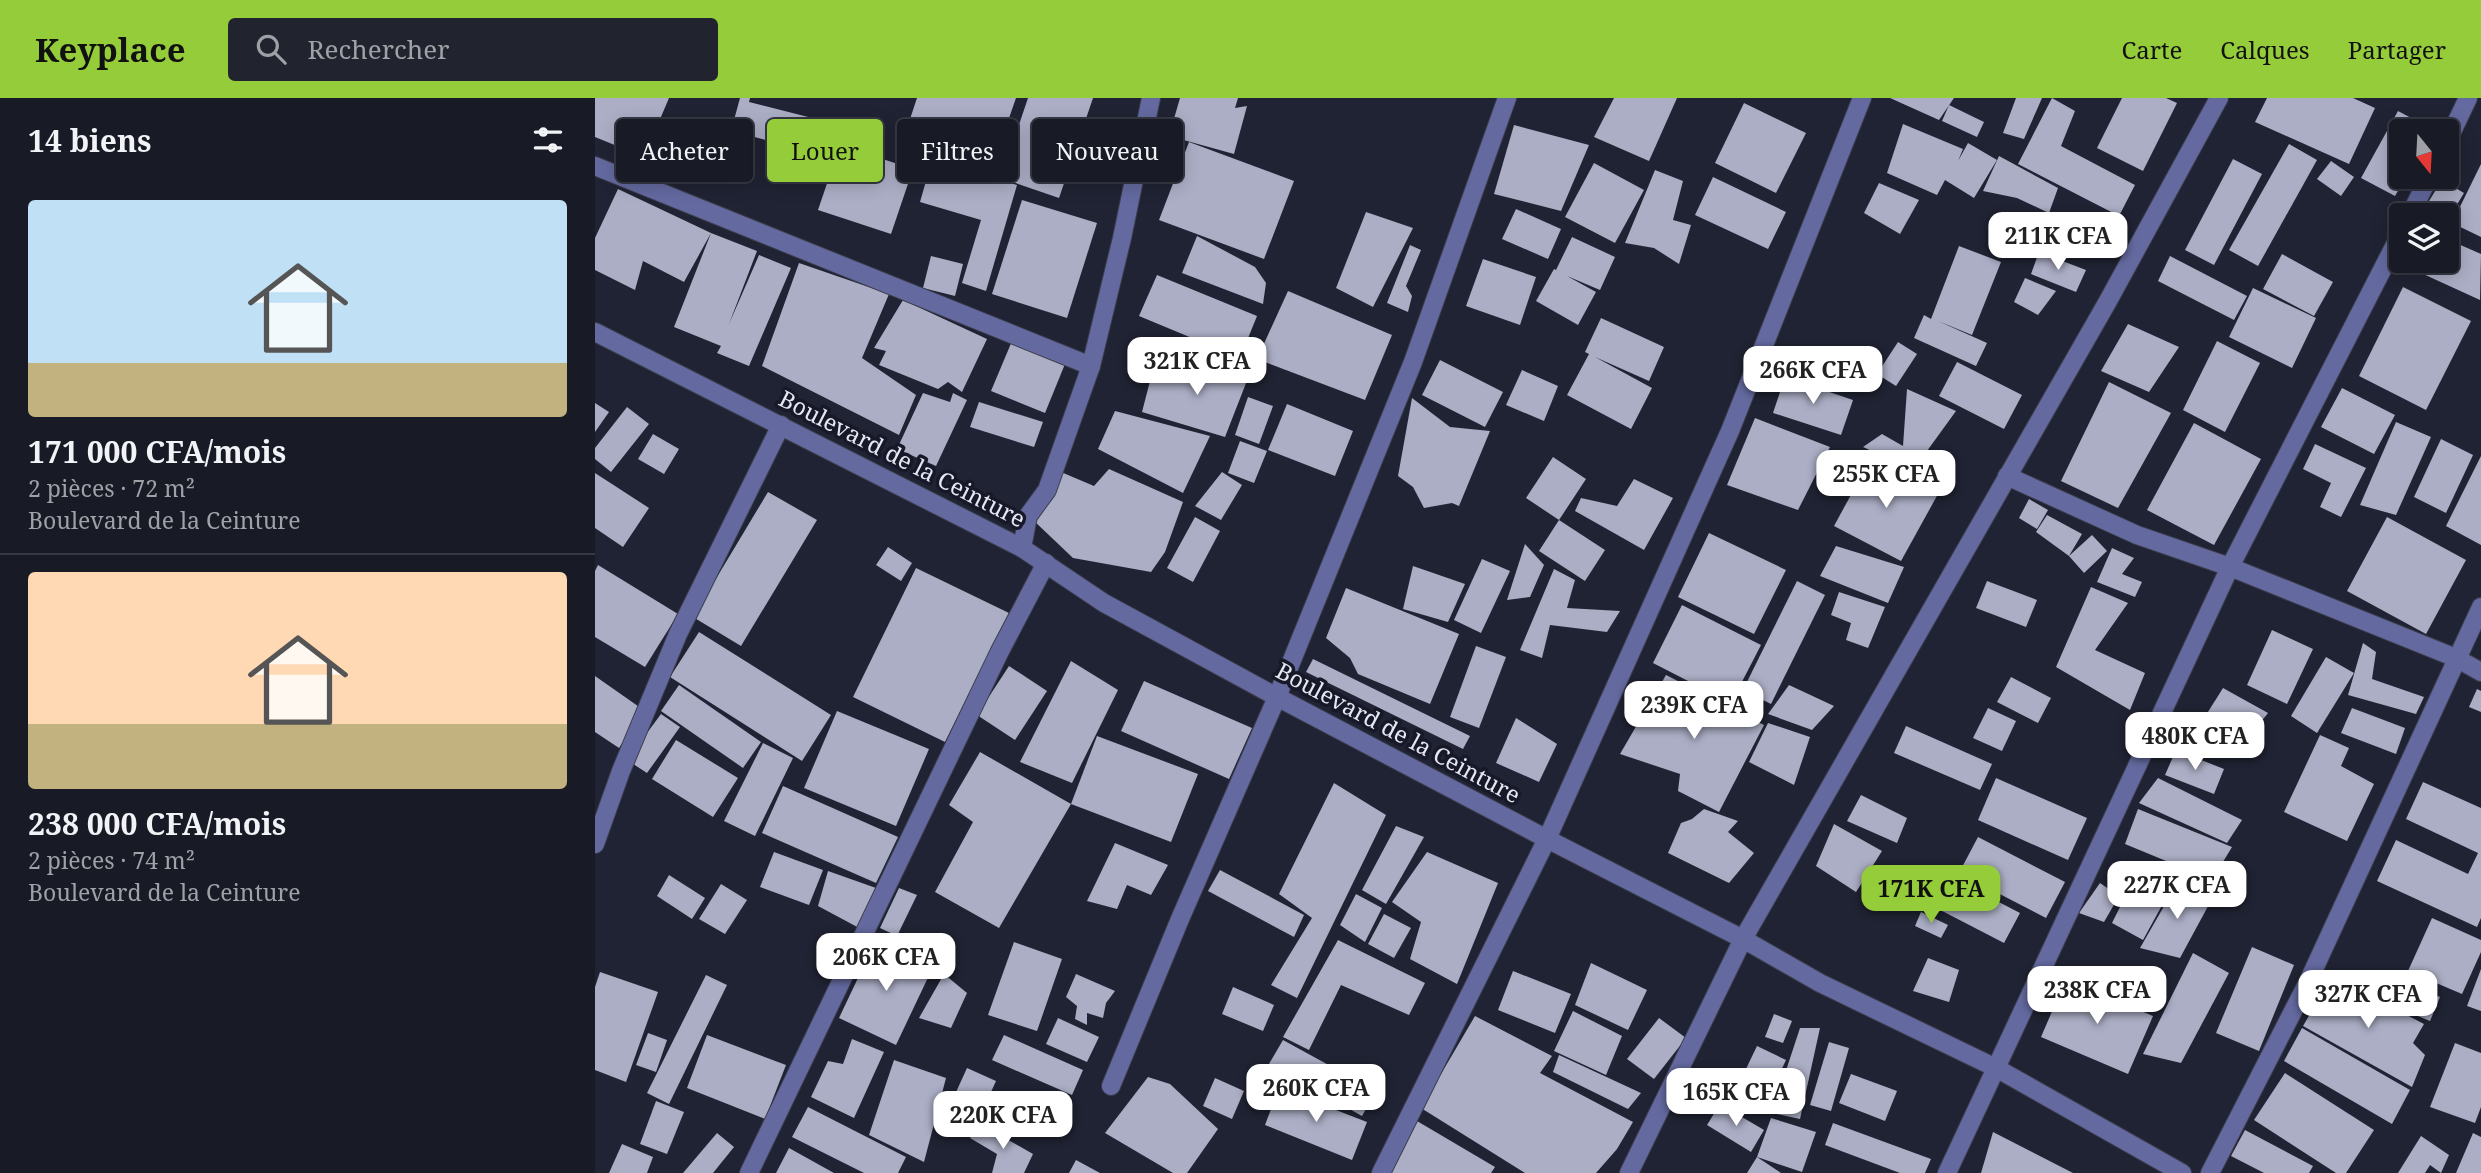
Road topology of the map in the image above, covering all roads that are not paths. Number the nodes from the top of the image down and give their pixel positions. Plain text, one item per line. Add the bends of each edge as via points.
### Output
1 (1151, 98) edge
2 (1507, 98) edge
3 (1863, 98) edge
4 (2219, 98) edge
5 (2468, 98) edge
6 (2458, 119) edge
7 (595, 166) edge
8 (2389, 256) edge
9 (595, 332) edge
10 (1091, 366) junction
11 (781, 425) junction
12 (2007, 476) junction
13 (1022, 548) junction
14 (1046, 563) junction
15 (2230, 567) junction
16 (2481, 607) edge
17 (2456, 658) junction
18 (2481, 672) edge
19 (1277, 697) junction
20 (1547, 839) junction
21 (595, 844) edge
22 (1743, 939) junction
23 (1996, 1068) junction
24 (1111, 1086) dead end
25 (749, 1173) edge
26 (1381, 1173) edge
27 (1629, 1173) edge
28 (1947, 1173) edge
29 (2182, 1173) edge
30 (2210, 1173) edge

1 - 10 street
2 - 19 street via 1413,362
3 - 20 street via 1730,430
4 - 12 street
5 - 6 street
7 - 10 street
8 - 15 street
9 - 11 street, Boulevard de la Ceinture
10 - 13 street via 1047,490 1028,516
11 - 13 street, Boulevard de la Ceinture
11 - 21 street via 678,634
12 - 15 street via 2137,535
12 - 22 street
13 - 14 street, Boulevard de la Ceinture
14 - 19 street, Boulevard de la Ceinture via 1104,603
14 - 25 street
15 - 17 street
15 - 23 street
16 - 17 street
17 - 18 street
17 - 30 street via 2308,982
19 - 20 street, Boulevard de la Ceinture
19 - 24 street
20 - 22 street, Boulevard de la Ceinture
20 - 26 street
22 - 23 street, Boulevard de la Ceinture via 1820,984
22 - 27 street
23 - 28 street
23 - 29 street, Boulevard de la Ceinture

